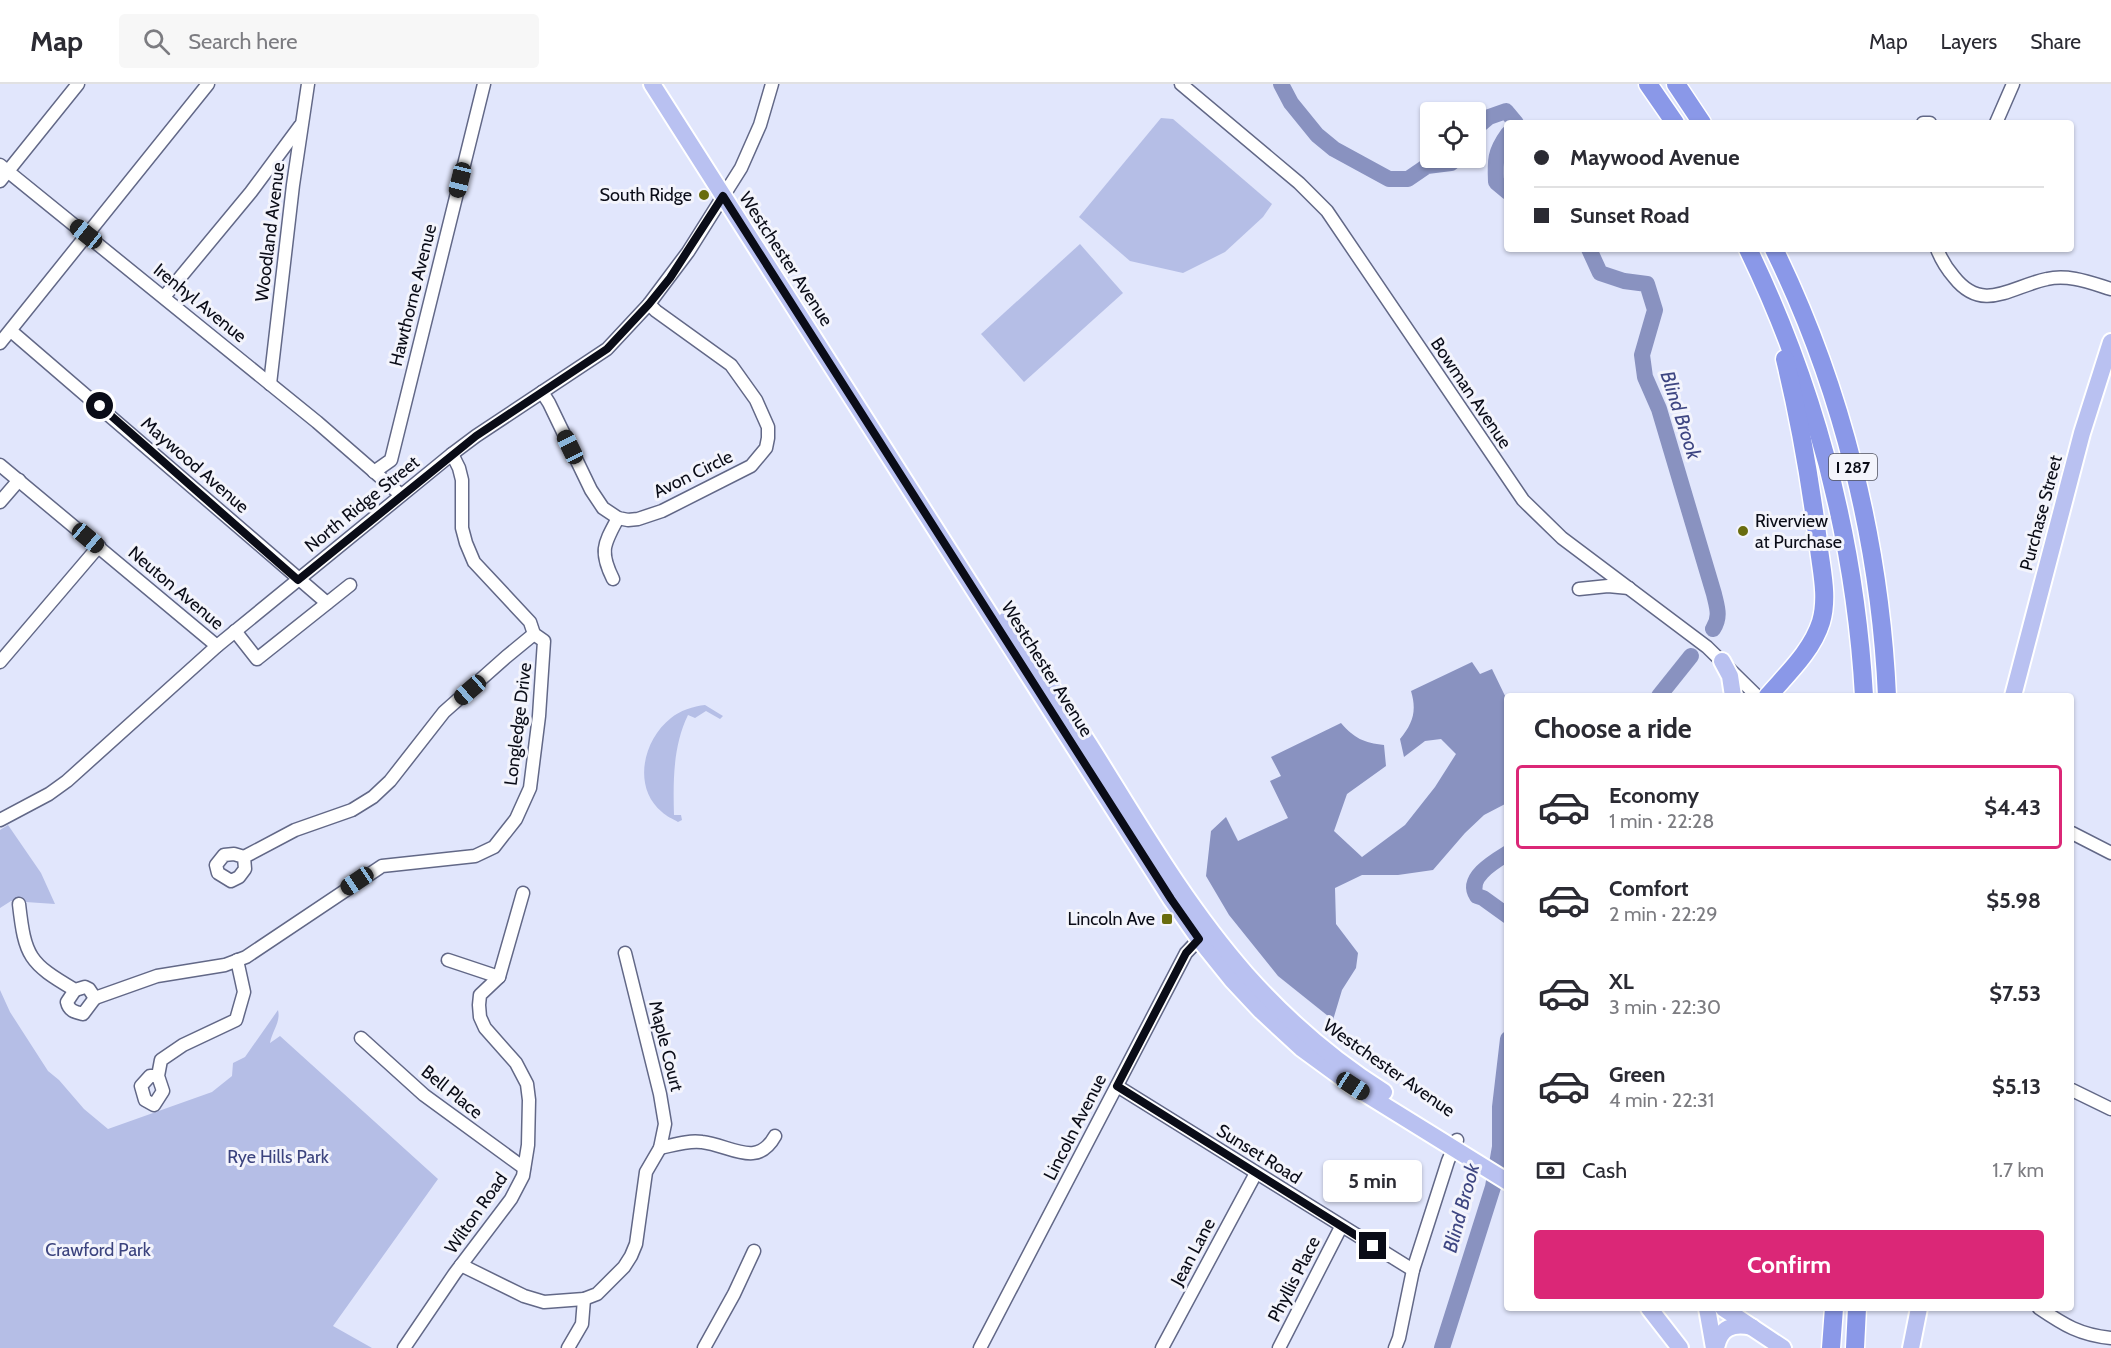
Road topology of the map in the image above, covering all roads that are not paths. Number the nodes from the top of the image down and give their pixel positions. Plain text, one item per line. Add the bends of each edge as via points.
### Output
1 (78, 84) edge
2 (208, 84) edge
3 (308, 84) edge
4 (484, 84) edge
5 (652, 84) edge
6 (662, 84) edge
7 (772, 84) edge
8 (1181, 84) edge
9 (1648, 84) edge
10 (1676, 84) edge
11 (2013, 84) edge
12 (1673, 120) edge
13 (1700, 120) edge
14 (1997, 120) edge
15 (302, 122) junction
16 (3, 172) edge
17 (725, 192) junction
18 (86, 234) junction
19 (1749, 252) edge
20 (1775, 252) edge
21 (1939, 252) edge
22 (2111, 290) edge
23 (1769, 293) junction
24 (164, 297) junction
25 (649, 304) junction
26 (11, 331) junction
27 (2111, 342) edge
28 (0, 343) edge
29 (270, 384) junction
30 (542, 392) junction
31 (452, 454) junction
32 (0, 465) edge
33 (374, 472) junction
34 (19, 480) junction
35 (401, 495) junction
36 (0, 502) edge
37 (618, 518) junction
38 (99, 546) junction
39 (613, 579) dead end
40 (298, 580) junction
41 (351, 585) dead end
42 (1630, 588) junction
43 (1580, 589) dead end
44 (327, 603) junction
45 (235, 631) junction
46 (534, 634) junction
47 (217, 646) junction
48 (1722, 661) junction
49 (0, 662) edge
50 (1733, 693) edge
51 (1755, 693) edge
52 (1770, 693) edge
53 (1864, 693) edge
54 (1887, 693) edge
55 (2014, 693) edge
56 (0, 820) edge
57 (2074, 834) edge
58 (2111, 853) edge
59 (244, 857) dead end
60 (523, 893) dead end
61 (19, 904) dead end
62 (1204, 934) junction
63 (625, 952) dead end
64 (237, 960) junction
65 (448, 960) dead end
66 (499, 977) junction
67 (75, 990) junction
68 (93, 1003) junction
69 (362, 1038) dead end
70 (158, 1076) dead end
71 (1117, 1086) junction
72 (2074, 1091) edge
73 (2111, 1109) edge
74 (775, 1136) dead end
75 (1455, 1144) junction
76 (660, 1148) junction
77 (1484, 1163) junction
78 (524, 1168) junction
79 (1504, 1172) edge
80 (1256, 1173) junction
81 (1504, 1179) edge
82 (1341, 1227) junction
83 (754, 1251) dead end
84 (461, 1265) junction
85 (1413, 1270) junction
86 (584, 1299) junction
87 (1651, 1311) edge
88 (1708, 1311) edge
89 (1728, 1311) edge
90 (1834, 1311) edge
91 (1857, 1311) edge
92 (1918, 1311) edge
93 (2043, 1311) edge
94 (1753, 1327) junction
95 (2111, 1338) edge
96 (404, 1348) edge
97 (568, 1348) edge
98 (704, 1348) edge
99 (980, 1348) edge
100 (1162, 1348) edge
101 (1279, 1348) edge
102 (1395, 1348) edge
103 (1680, 1348) edge
104 (1715, 1348) edge
105 (1783, 1348) edge
106 (1832, 1348) edge
107 (1855, 1348) edge
108 (1911, 1348) edge

1 - 16 street
2 - 18 street
3 - 15 street, Woodland Avenue
4 - 33 street, Hawthorne Avenue via 391,460
5 - 17 main road, Westchester Avenue
6 - 17 main road, Westchester Avenue
7 - 17 street, North Ridge Street via 760,125 741,168
8 - 42 street, Bowman Avenue via 1327,211 1523,500 1562,538
9 - 12 highway
10 - 13 highway
11 - 14 street
15 - 24 street via 251,192
15 - 29 street, Woodland Avenue
16 - 18 street, Irenhyl Avenue
17 - 25 street, North Ridge Street
17 - 62 main road, Westchester Avenue via 1171,899
18 - 24 street, Irenhyl Avenue
18 - 26 street
19 - 23 highway, I 287
20 - 54 highway, I 287 via 1821,360 1856,478 1876,582
21 - 22 street via 1959,283 1974,294 1990,296 2048,279 2068,278
23 - 52 highway via 1798,418 1825,595 1821,622 1812,642
23 - 53 highway, I 287 via 1804,384 1835,491 1853,586
24 - 29 street, Irenhyl Avenue
25 - 30 street, North Ridge Street via 607,349
25 - 37 street, Avon Circle via 731,365 765,416 768,438 758,459 739,472 662,511 638,519
26 - 28 street
26 - 40 street, Maywood Avenue
27 - 55 main road, Purchase Street via 2082,433
29 - 33 street, Irenhyl Avenue
30 - 31 street, North Ridge Street
30 - 37 street via 591,490 603,508
31 - 35 street, North Ridge Street
31 - 46 street, Longledge Drive via 462,480 462,528 474,562 530,622
32 - 34 street, Neuton Avenue
33 - 35 street
34 - 36 street
34 - 38 street, Neuton Avenue
35 - 40 street, North Ridge Street
37 - 39 street via 603,553
38 - 47 street, Neuton Avenue
38 - 49 street
40 - 44 street, Maywood Avenue
40 - 45 street, North Ridge Street
41 - 44 street
42 - 43 street
42 - 48 street, Bowman Avenue
44 - 45 street via 257,659
45 - 47 street, North Ridge Street
46 - 59 street via 444,712 397,774 373,797
46 - 64 street, Longledge Drive via 544,641 545,652 530,788 516,819 494,847 475,856 382,866
47 - 56 street, North Ridge Street via 67,781
48 - 50 main road
48 - 51 street, Bowman Avenue
57 - 58 street
60 - 66 street, Wilton Road
61 - 67 street via 27,950 47,974
62 - 71 street, Lincoln Avenue via 1186,953
62 - 75 main road, Westchester Avenue via 1325,1049
63 - 76 street, Maple Court via 660,1094 665,1124
64 - 68 street, Longledge Drive via 157,976
64 - 70 street via 244,992 236,1020 161,1060
65 - 66 street
66 - 78 street, Wilton Road via 480,995 480,1017 516,1063 527,1084 528,1145
67 - 68 street via 89,989
67 - 68 street, Longledge Drive via 67,1002 73,1011 83,1014
69 - 78 street, Bell Place via 424,1095
71 - 80 street, Sunset Road
71 - 99 street, Lincoln Avenue
72 - 73 street
74 - 76 street via 761,1152 750,1154 703,1142
75 - 77 main road, Westchester Avenue
75 - 85 street
76 - 86 street via 646,1172 631,1256 608,1284
77 - 79 main road, Westchester Avenue
77 - 81 main road, Westchester Avenue
78 - 84 street, Wilton Road via 511,1199
80 - 82 street, Sunset Road
80 - 100 street, Jean Lane
82 - 85 street, Sunset Road
82 - 101 street, Phyllis Place
83 - 98 street
84 - 86 street via 544,1302
84 - 96 street, Wilton Road
85 - 102 street
86 - 97 street via 582,1324
87 - 103 main road
88 - 104 main road
89 - 94 main road
90 - 106 highway
91 - 107 highway
92 - 108 main road
93 - 95 street via 2082,1333
94 - 104 main road via 1737,1324 1729,1328 1720,1335
94 - 105 main road

